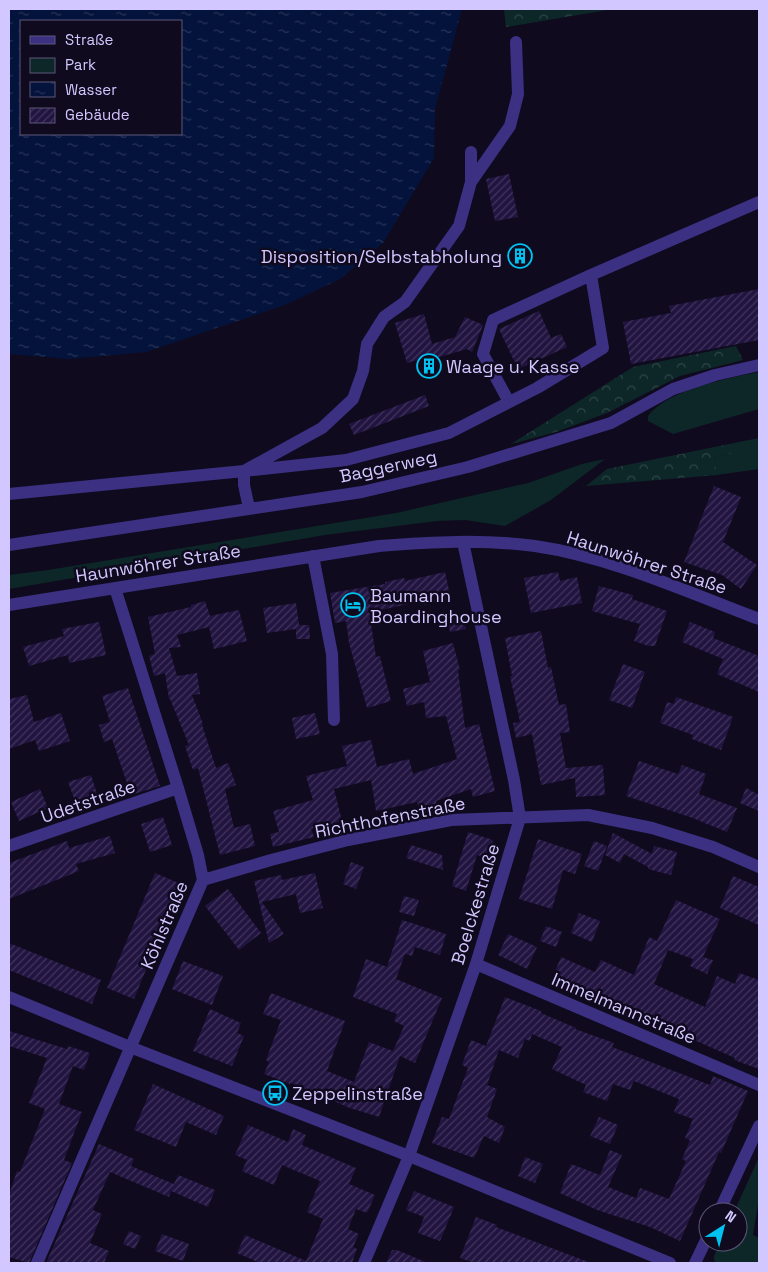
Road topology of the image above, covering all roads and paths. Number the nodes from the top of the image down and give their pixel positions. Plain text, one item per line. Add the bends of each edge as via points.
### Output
1 (516, 42) dead end
2 (471, 152) dead end
3 (471, 182) junction
4 (759, 202) edge
5 (591, 275) junction
6 (759, 365) edge
7 (509, 402) junction
8 (244, 471) junction
9 (9, 494) edge
10 (249, 508) junction
11 (463, 542) junction
12 (9, 545) edge
13 (313, 556) junction
14 (115, 588) junction
15 (9, 605) edge
16 (759, 619) edge
17 (334, 720) dead end
18 (178, 788) junction
19 (520, 818) junction
20 (9, 846) edge
21 (759, 867) edge
22 (203, 880) junction
23 (476, 964) junction
24 (9, 996) edge
25 (130, 1047) junction
26 (759, 1085) edge
27 (759, 1126) edge
28 (409, 1156) junction
29 (724, 1202) edge
30 (37, 1263) edge
31 (364, 1263) edge
32 (670, 1263) edge

1 - 3 street via 518,94 510,126
2 - 3 street
3 - 8 street via 459,226 405,302 384,317 367,344 363,371 353,399 322,428
4 - 5 street
5 - 7 street via 603,348
5 - 7 street via 493,320 483,354
6 - 10 street, Baggerweg via 715,375 673,390 611,423 468,467 362,492
7 - 8 street via 449,433 346,460
8 - 9 street
8 - 10 street
10 - 12 street, Baggerweg
11 - 13 street, Haunwöhrer Straße via 379,546
11 - 16 street, Haunwöhrer Straße via 535,546 574,554 663,582
11 - 19 street, Boelckestraße
13 - 14 street, Haunwöhrer Straße
13 - 17 street via 332,654
14 - 15 street, Haunwöhrer Straße
14 - 18 street, Köhlstraße
18 - 20 street, Udetstraße
18 - 22 street, Köhlstraße
19 - 21 street, Richthofenstraße via 588,815 652,828 713,847
19 - 22 street, Richthofenstraße via 451,820 348,840
19 - 23 street, Boelckestraße
22 - 25 street, Köhlstraße
23 - 26 street, Immelmannstraße
23 - 28 street, Boelckestraße
24 - 25 street
25 - 28 street
25 - 30 street, Köhlstraße
27 - 29 street
28 - 31 street, Boelckestraße
28 - 32 street

